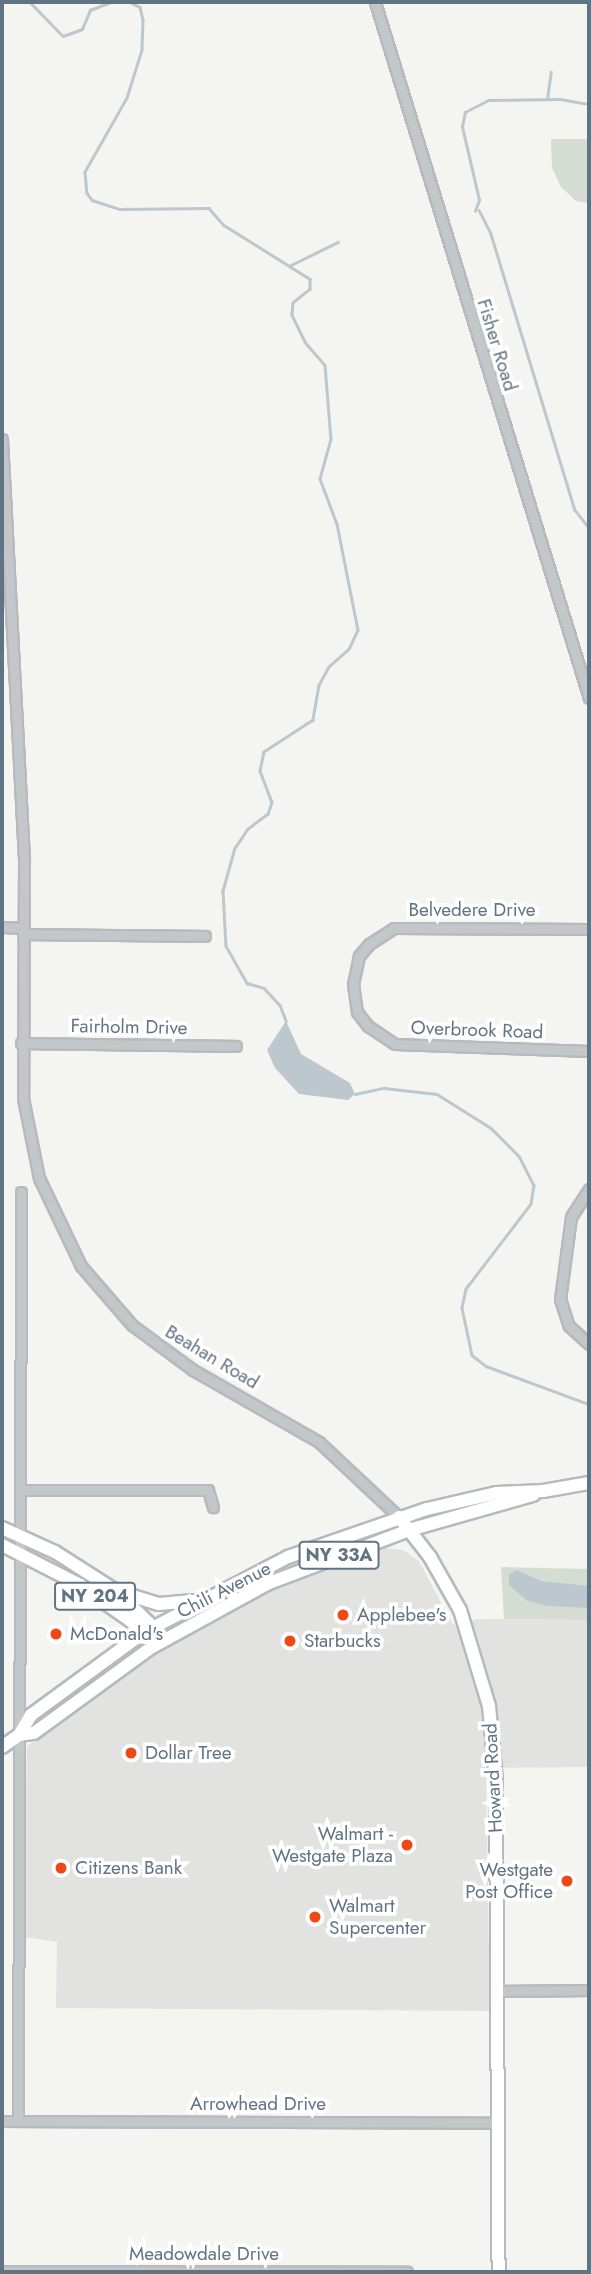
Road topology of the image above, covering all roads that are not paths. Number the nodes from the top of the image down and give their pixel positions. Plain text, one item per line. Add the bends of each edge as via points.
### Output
1 (375, 2) edge
2 (2, 439) edge
3 (589, 698) edge
4 (2, 928) edge
5 (589, 929) edge
6 (23, 931) junction
7 (205, 936) dead end
8 (353, 990) joint
9 (21, 1043) junction
10 (236, 1046) dead end
11 (589, 1051) edge
12 (589, 1189) edge
13 (21, 1192) dead end
14 (589, 1344) edge
15 (589, 1483) edge
16 (20, 1490) junction
17 (543, 1491) junction
18 (213, 1507) dead end
19 (399, 1517) junction
20 (2, 1528) edge
21 (409, 1530) junction
22 (16, 1534) junction
23 (2, 1545) edge
24 (17, 1552) junction
25 (116, 1591) junction
26 (204, 1600) junction
27 (148, 1630) junction
28 (164, 1640) junction
29 (152, 1647) junction
30 (19, 1735) junction
31 (2, 1747) edge
32 (589, 1990) edge
33 (497, 1991) junction
34 (2, 2121) edge
35 (18, 2121) junction
36 (497, 2123) junction
37 (2, 2271) edge
38 (407, 2272) edge
39 (499, 2272) edge

1 - 3 street, Fisher Road
2 - 6 street, Beahan Road
4 - 6 street
5 - 8 street, Belvedere Drive via 394,928 359,956
6 - 7 street
6 - 9 street, Beahan Road
8 - 11 street, Overbrook Road via 357,1012 368,1026 395,1044
9 - 10 street, Fairholm Drive
9 - 19 street, Beahan Road via 26,1128 38,1178 62,1232 93,1282 150,1341 319,1442
12 - 14 street via 571,1217 560,1298 569,1326
13 - 16 street
15 - 17 main road, Chili Avenue / NY 33A
16 - 18 street via 208,1490
16 - 22 street
17 - 19 main road, Chili Avenue / NY 33A via 497,1493
17 - 21 main road, Chili Avenue / NY 33A via 499,1508
19 - 21 main road, Howard Road
19 - 26 main road, Chili Avenue / NY 33A via 288,1557
20 - 22 main road, NY 204
21 - 28 main road, Chili Avenue / NY 33A via 269,1583
21 - 33 main road, Howard Road via 460,1610 489,1706 496,1780
22 - 24 street
22 - 25 main road, NY 204
23 - 24 main road, NY 204
24 - 27 main road, NY 204 via 80,1585
24 - 30 street
25 - 26 main road, NY 204 via 159,1604
25 - 27 main road
26 - 27 main road, Chili Avenue / NY 33A
27 - 28 main road
27 - 29 main road, NY 204
27 - 30 main road, Chili Avenue / NY 33A via 31,1714
28 - 29 main road, Chili Avenue / NY 33A
29 - 30 main road, Chili Avenue / NY 33A via 34,1734
30 - 31 main road, Chili Avenue / NY 33A
30 - 35 street
32 - 33 street
33 - 36 main road, Howard Road
34 - 35 street, Arrowhead Drive
35 - 36 street, Arrowhead Drive
36 - 39 main road, Howard Road
37 - 38 street, Meadowdale Drive

